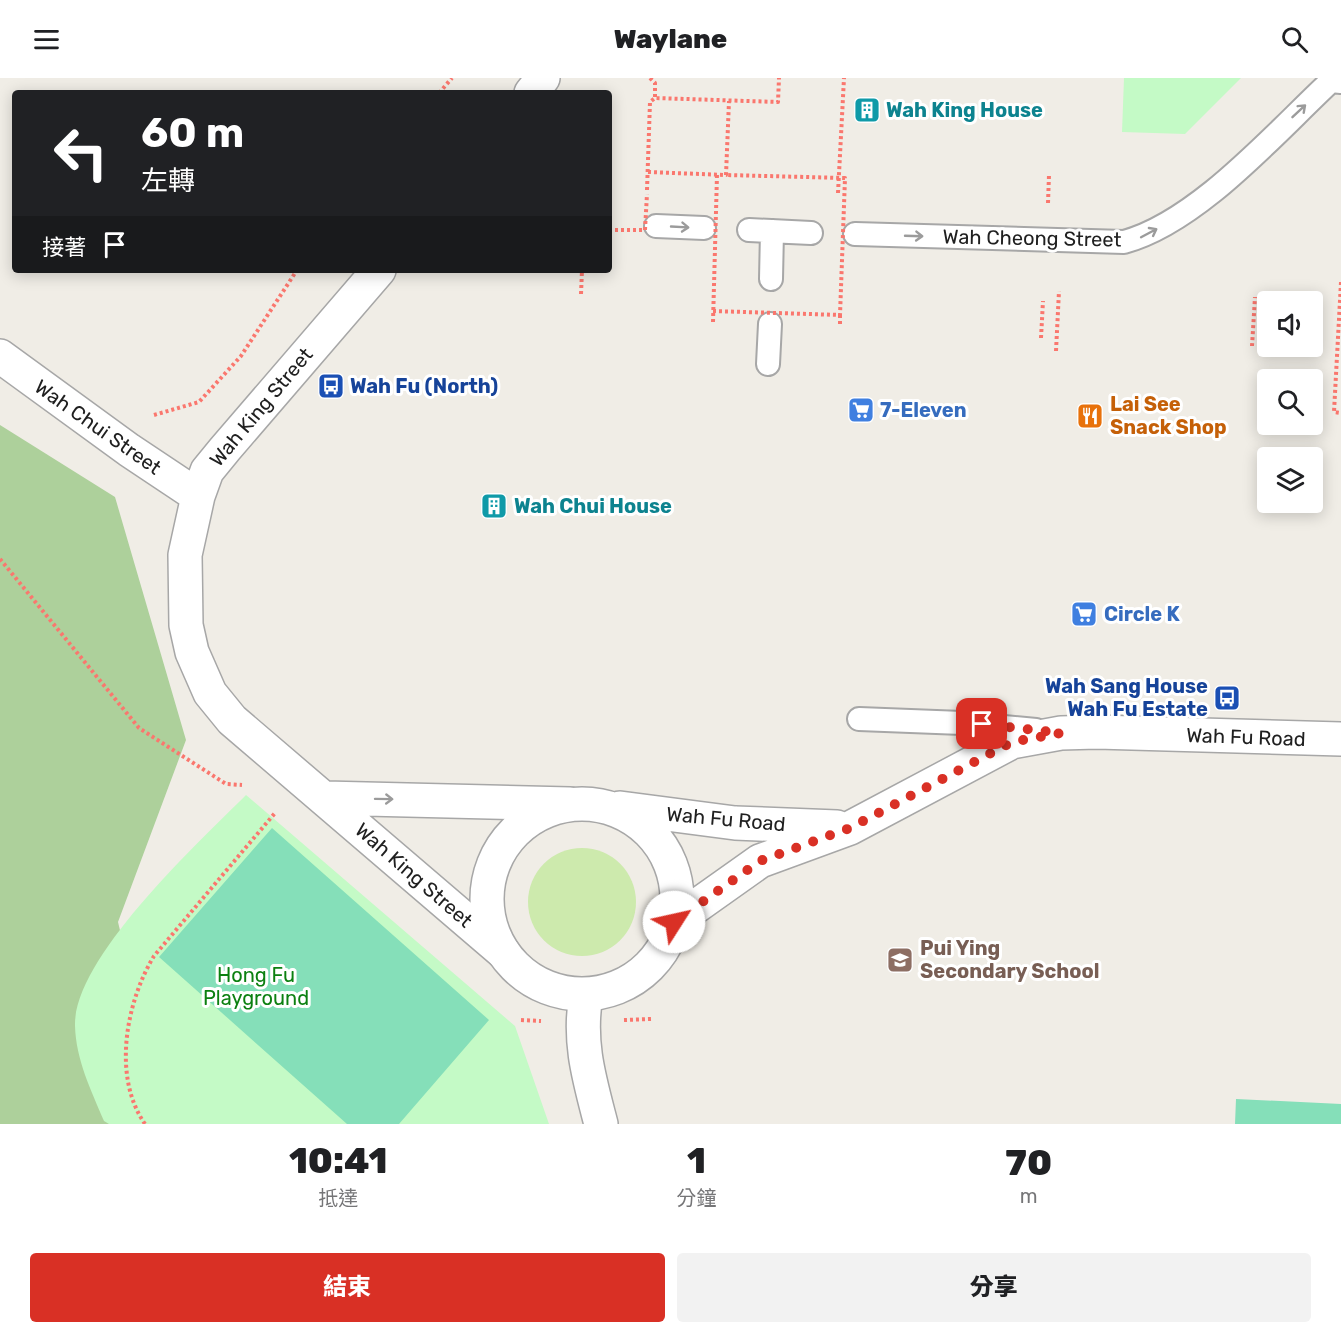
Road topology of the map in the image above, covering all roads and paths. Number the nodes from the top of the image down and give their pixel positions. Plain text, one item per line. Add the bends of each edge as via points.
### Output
1 (452, 78) edge
2 (543, 78) edge
3 (650, 78) edge
4 (779, 78) edge
5 (844, 78) edge
6 (1334, 80) edge
7 (442, 90) edge
8 (533, 90) edge
9 (655, 98) junction
10 (729, 100) junction
11 (648, 172) junction
12 (717, 175) junction
13 (726, 175) junction
14 (1049, 175) dead end
15 (838, 193) dead end
16 (1048, 207) dead end
17 (656, 226) dead end
18 (704, 228) dead end
19 (612, 230) edge
20 (749, 230) dead end
21 (772, 231) junction
22 (811, 233) dead end
23 (855, 234) dead end
24 (295, 273) edge
25 (376, 273) edge
26 (582, 273) edge
27 (771, 279) dead end
28 (1341, 282) edge
29 (1059, 291) dead end
30 (581, 294) dead end
31 (1254, 297) dead end
32 (1043, 301) dead end
33 (713, 311) junction
34 (840, 315) junction
35 (713, 322) dead end
36 (770, 324) dead end
37 (840, 326) dead end
38 (1041, 338) dead end
39 (1252, 346) dead end
40 (1056, 351) dead end
41 (0, 356) edge
42 (768, 364) dead end
43 (1341, 412) edge
44 (146, 417) dead end
45 (198, 496) junction
46 (0, 559) edge
47 (1102, 677) dead end
48 (1099, 686) dead end
49 (860, 719) dead end
50 (1061, 733) junction
51 (1341, 739) edge
52 (226, 784) dead end
53 (325, 798) junction
54 (570, 804) junction
55 (603, 806) junction
56 (278, 809) dead end
57 (850, 828) junction
58 (674, 922) junction
59 (503, 952) junction
60 (586, 995) junction
61 (145, 1124) edge
62 (601, 1124) edge

1 - 7 path
2 - 8 street
3 - 9 path via 655,83
4 - 10 path via 778,102
5 - 15 path
23 -> 6 lane, Wah Cheong Street via 1124,242 1145,236 1208,196
9 - 10 path
9 - 11 path via 650,102
10 - 13 path
11 - 12 path
11 - 19 path, bridge via 645,230
12 - 13 path, bridge
12 - 33 path, bridge
13 - 34 path, bridge via 845,178
14 - 16 path
17 -> 18 lane
20 - 21 lane
21 - 22 lane
21 - 27 lane
24 - 44 path via 241,357 199,402
25 - 45 street, Wah King Street via 207,471
26 - 30 path
28 - 43 path via 1334,412
29 - 40 path
31 - 39 path
32 - 38 path
33 - 34 path, bridge
33 - 35 path, bridge
34 - 37 path
36 - 42 lane
41 - 45 street, Wah Chui Street
45 - 53 street, Wah King Street via 186,545 184,602 192,652 210,693 232,720
46 - 52 path via 139,728
47 - 48 path
49 - 50 lane via 962,723
50 - 51 street, Wah Fu Road
50 - 57 street, Wah Fu Road via 1012,742
53 -> 54 street, Wah King Street
53 - 59 street, Wah King Street
54 - 55 street, Wah King Street
54 - 59 street, Wah King Street via 540,813 514,832 493,866 487,899 489,922
55 - 57 street, Wah Fu Road via 735,823
55 - 58 street, Wah King Street via 632,818 660,845 671,866 676,889
56 - 61 path via 154,956 142,976 133,1005 127,1071 133,1107
57 - 58 street, Wah Fu Road via 760,861
58 - 60 street, Wah King Street via 661,951 638,975 609,990
59 - 60 street, Wah King Street via 516,968 543,987
60 - 62 street via 582,1022 587,1070

